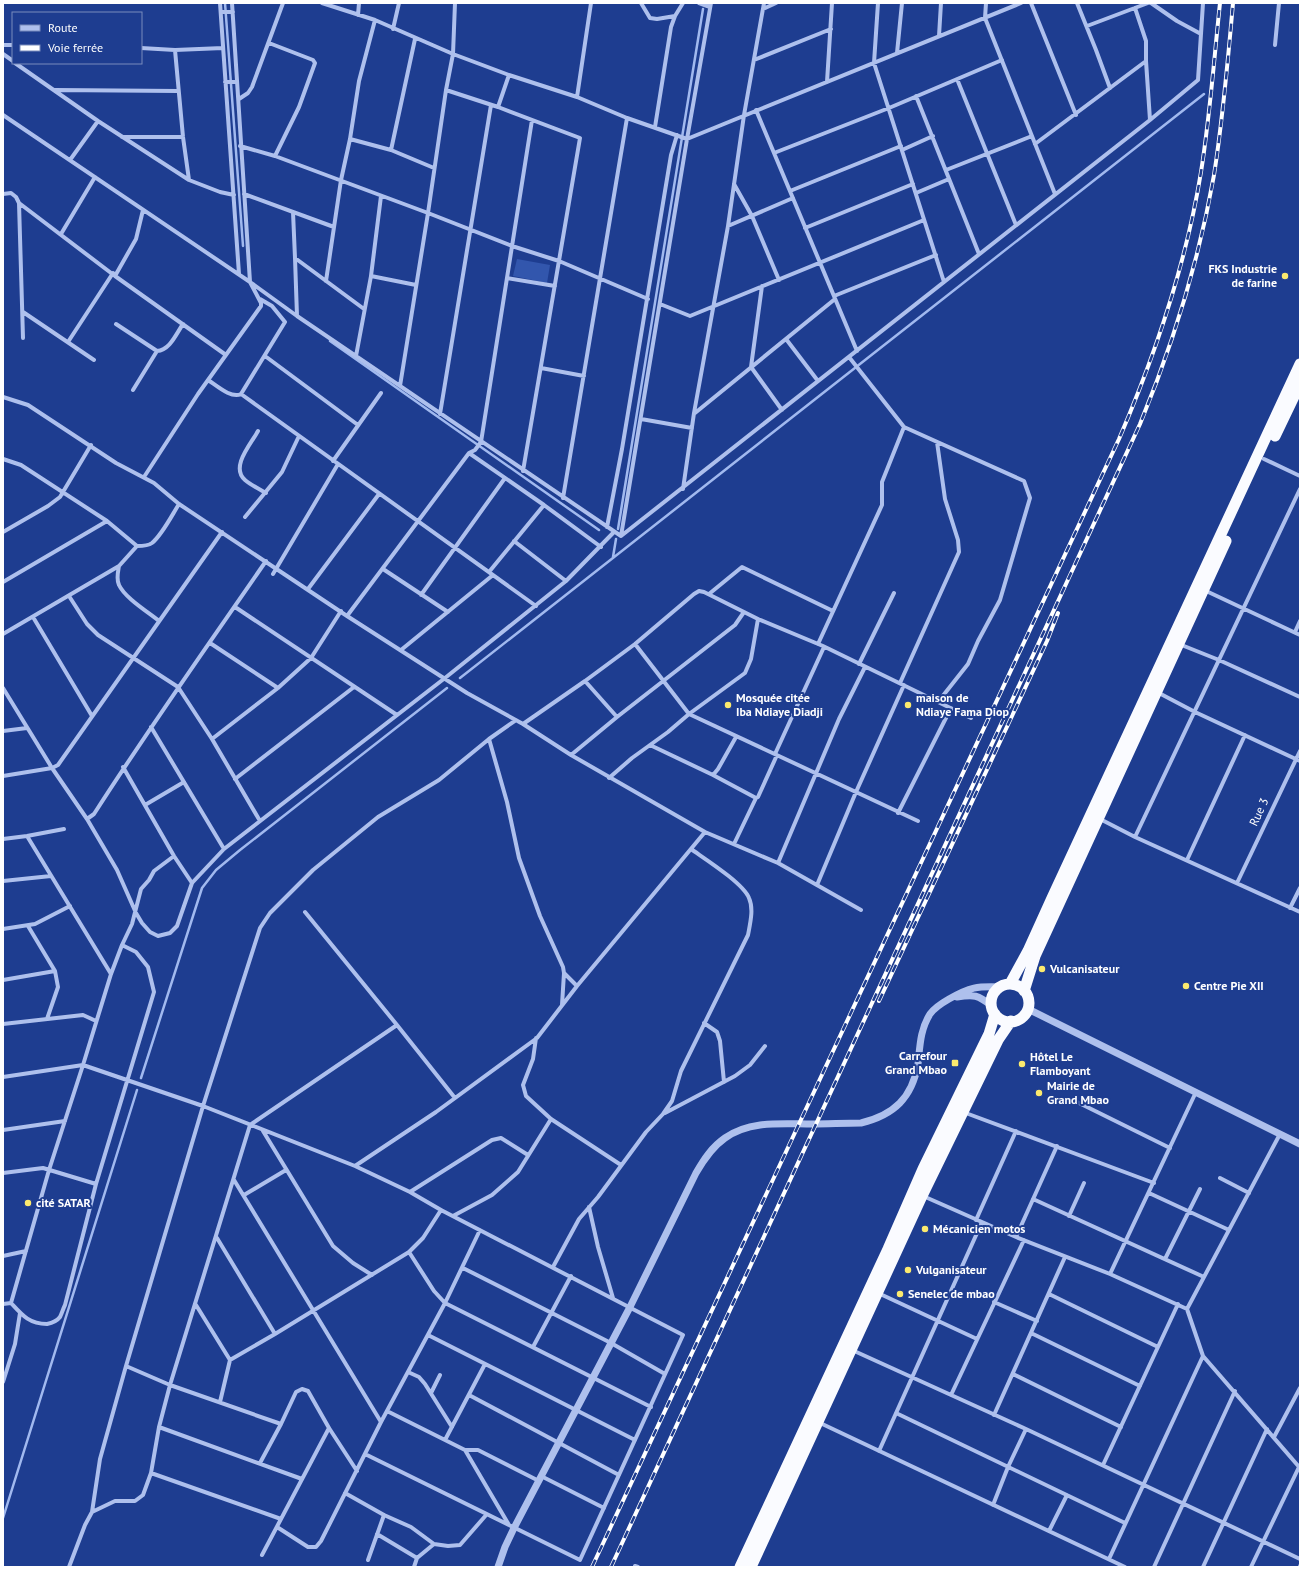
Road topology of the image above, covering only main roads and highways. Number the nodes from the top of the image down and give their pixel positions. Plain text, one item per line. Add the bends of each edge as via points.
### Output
1 (1300, 364) edge
2 (1300, 384) edge
3 (1005, 985) junction
4 (1024, 991) junction
5 (994, 1010) junction
6 (1011, 1022) junction
7 (740, 1567) edge
8 (751, 1567) edge

1 - 3 highway via 1028,951
2 - 4 highway via 1035,956
3 - 4 highway via 1018,986
3 - 5 highway via 994,994
4 - 6 highway via 1029,1000 1028,1009 1023,1016
5 - 6 highway via 1002,1020
5 - 7 highway via 989,1034 923,1169
6 - 8 highway via 998,1040 922,1196

